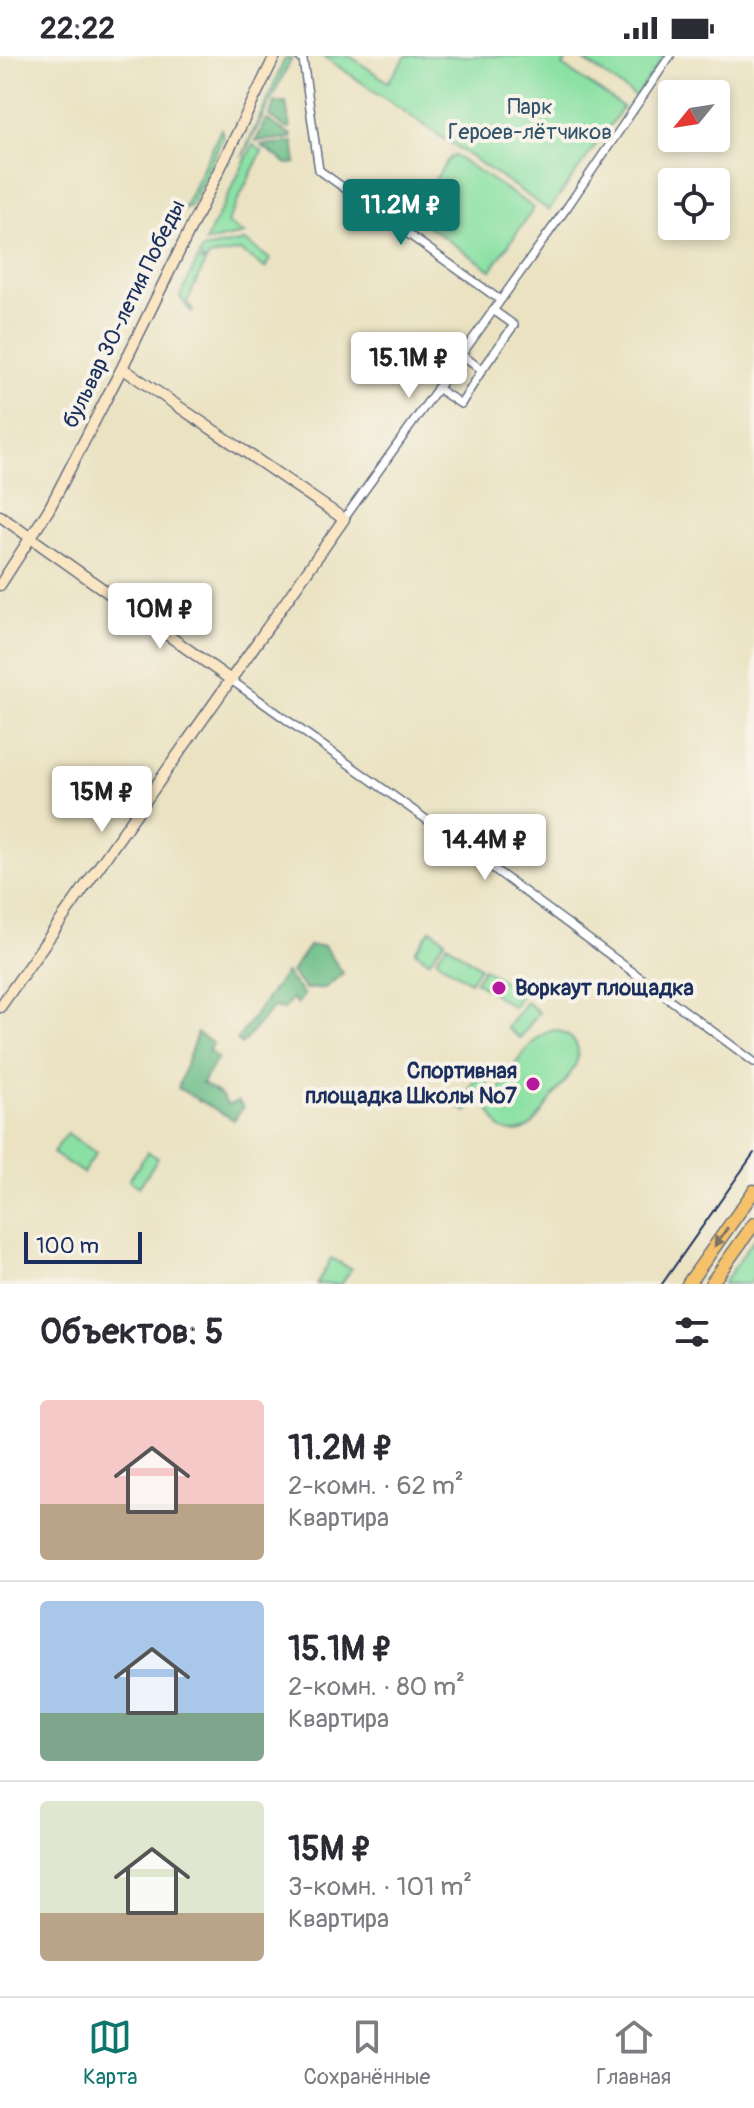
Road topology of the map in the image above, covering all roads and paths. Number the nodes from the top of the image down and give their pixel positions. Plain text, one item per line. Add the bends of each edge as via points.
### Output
1 (275, 56) edge
2 (298, 56) edge
3 (670, 56) edge
4 (500, 300) junction
5 (493, 310) junction
6 (461, 354) junction
7 (122, 368) junction
8 (482, 370) junction
9 (437, 388) junction
10 (0, 516) edge
11 (344, 519) junction
12 (31, 538) junction
13 (0, 585) edge
14 (231, 680) junction
15 (0, 1007) edge
16 (754, 1062) edge
17 (754, 1191) edge
18 (754, 1224) edge
19 (688, 1284) edge
20 (711, 1284) edge

1 - 7 street, бульвар 30-летия Победы
2 - 4 street via 303,60 319,170
3 - 4 street
4 - 5 street
5 - 6 street
5 - 8 street via 514,325
6 - 8 street
6 - 9 street
7 - 11 street
7 - 12 street, бульвар 30-летия Победы
8 - 9 street via 461,404
9 - 11 street
10 - 12 street
11 - 14 street
12 - 13 street, бульвар 30-летия Победы
12 - 14 street
14 - 15 street
14 - 16 street
17 -> 19 highway
18 - 20 highway

